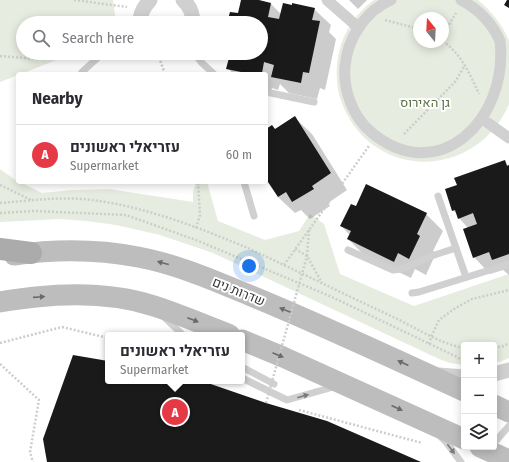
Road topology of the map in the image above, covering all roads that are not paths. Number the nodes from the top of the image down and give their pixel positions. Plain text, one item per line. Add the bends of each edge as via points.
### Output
1 (183, 0) edge
2 (327, 0) edge
3 (391, 0) edge
4 (462, 0) edge
5 (192, 16) edge
6 (359, 28) junction
7 (95, 60) edge
8 (198, 60) edge
9 (205, 71) edge
10 (82, 72) dead end
11 (268, 92) edge
12 (314, 102) dead end
13 (490, 121) junction
14 (509, 138) edge
15 (245, 184) edge
16 (438, 196) dead end
17 (254, 216) dead end
18 (456, 248) junction
19 (0, 249) edge
20 (348, 250) dead end
21 (31, 253) junction
22 (0, 257) edge
23 (509, 264) edge
24 (466, 277) junction
25 (412, 293) dead end
26 (0, 302) edge
27 (153, 305) junction
28 (180, 332) edge
29 (222, 332) edge
30 (245, 341) edge
31 (245, 369) edge
32 (509, 370) edge
33 (423, 372) junction
34 (497, 373) edge
35 (461, 377) edge
36 (245, 379) edge
37 (274, 384) dead end
38 (343, 384) junction
39 (461, 390) edge
40 (497, 406) edge
41 (509, 412) edge
42 (420, 418) junction
43 (509, 426) edge
44 (461, 438) edge
45 (497, 439) edge
46 (490, 450) edge
47 (509, 460) edge
48 (461, 462) edge

1 - 5 street
2 - 6 street
3 - 6 street via 368,16
4 - 13 street via 491,25 506,60 502,98
6 - 13 street via 346,59 346,85 354,110 376,136 400,149 412,152 438,152 463,144
7 - 10 lane
8 - 9 lane
11 - 12 lane
13 - 14 street
15 - 17 lane
16 - 18 lane
18 - 20 lane via 396,270
18 - 24 lane
19 - 21 main road
21 - 22 main road, שדרות נים
33 -> 21 main road, שדרות נים via 301,317 166,263 100,251
23 - 24 lane
24 - 25 lane
26 -> 27 main road via 35,297 96,295
27 - 28 lane
27 -> 29 main road
30 -> 38 main road
31 - 37 lane
32 - 34 street
33 - 35 street
33 - 39 main road, שדרות נים
36 -> 38 lane via 287,400
38 -> 42 main road
40 - 41 main road
42 - 44 main road
42 -> 48 lane via 446,442
43 - 45 lane
46 - 47 main road

